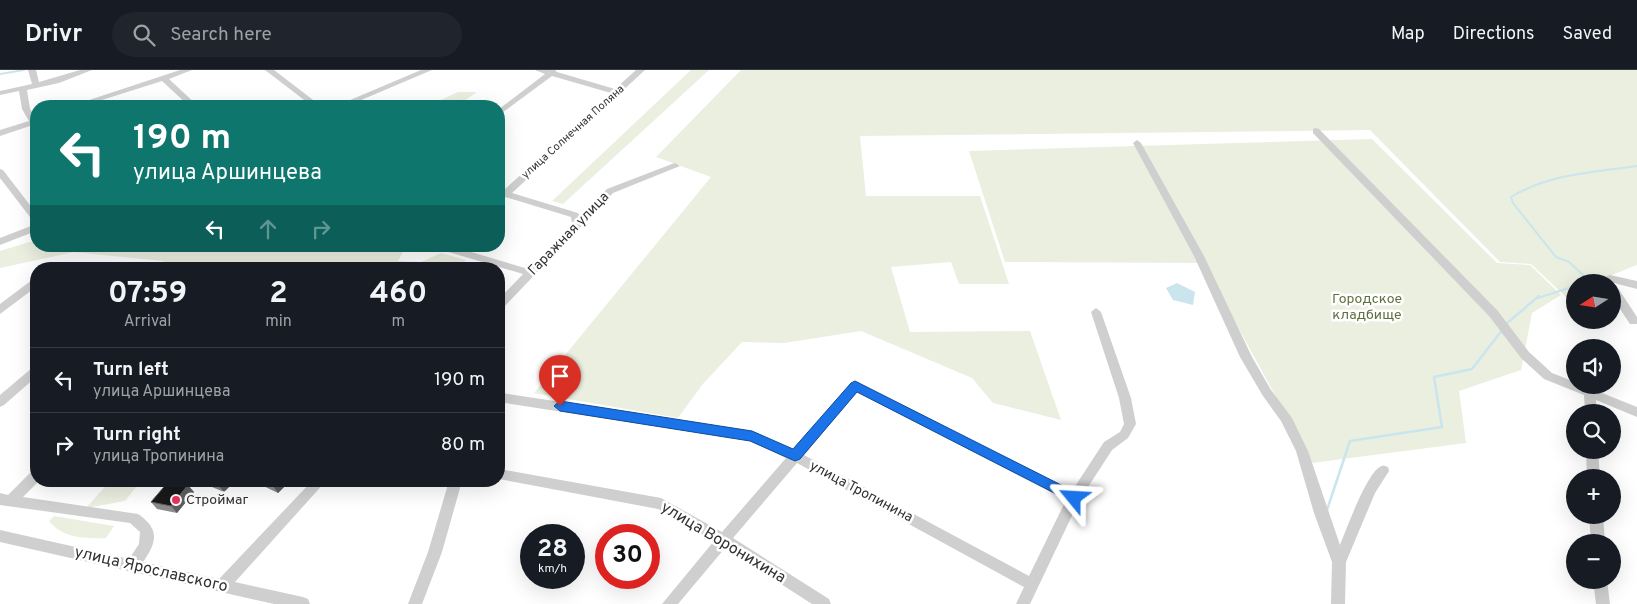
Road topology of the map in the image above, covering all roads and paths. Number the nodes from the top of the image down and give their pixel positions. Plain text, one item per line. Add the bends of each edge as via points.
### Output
1 (32, 70) edge
2 (88, 70) edge
3 (188, 70) edge
4 (269, 70) edge
5 (428, 70) edge
6 (540, 70) edge
7 (642, 70) edge
8 (552, 72) edge
9 (164, 78) junction
10 (36, 85) junction
11 (23, 89) junction
12 (617, 92) junction
13 (0, 93) edge
14 (97, 100) edge
15 (188, 100) edge
16 (309, 100) edge
17 (355, 100) edge
18 (505, 108) edge
19 (30, 115) edge
20 (30, 124) edge
21 (1316, 131) dead end
22 (0, 133) edge
23 (1137, 143) dead end
24 (675, 166) dead end
25 (0, 172) edge
26 (505, 190) edge
27 (505, 194) edge
28 (30, 211) edge
29 (577, 224) junction
30 (30, 230) edge
31 (0, 242) edge
32 (459, 252) edge
33 (494, 262) edge
34 (505, 265) edge
35 (531, 273) junction
36 (1621, 281) edge
37 (1637, 285) edge
38 (30, 287) edge
39 (505, 299) edge
40 (1621, 302) edge
41 (0, 310) edge
42 (1096, 312) dead end
43 (1634, 321) dead end
44 (30, 376) edge
45 (1590, 395) junction
46 (505, 401) edge
47 (0, 402) edge
48 (1591, 404) edge
49 (1637, 412) edge
50 (795, 456) junction
51 (1383, 471) dead end
52 (505, 475) edge
53 (30, 481) edge
54 (314, 487) edge
55 (454, 487) edge
56 (1074, 498) junction
57 (5, 500) edge
58 (0, 536) edge
59 (723, 539) junction
60 (1339, 562) junction
61 (132, 565) junction
62 (1034, 585) junction
63 (222, 586) junction
64 (1601, 589) edge
65 (303, 604) edge
66 (415, 604) edge
67 (669, 604) edge
68 (824, 604) edge
69 (1023, 604) edge
70 (1338, 604) edge
71 (1603, 604) edge

1 - 10 street
2 - 10 street
3 - 9 street
4 - 16 street
5 - 17 street
6 - 8 street
7 - 12 street, улица Солнечная Поляна
8 - 12 street
8 - 18 street
9 - 14 street
9 - 15 street
10 - 11 street
11 - 13 street
11 - 19 street
12 - 26 street, улица Солнечная Поляна
20 - 22 street
21 - 45 street via 1486,306 1526,355 1548,376
23 - 60 street via 1199,256 1246,357 1290,426
24 - 29 street, Гаражная улица via 610,191
25 - 28 street
27 - 29 street via 576,215
29 - 35 street, Гаражная улица
30 - 31 street
32 - 33 street
34 - 35 street
35 - 39 street, Гаражная улица
36 - 37 street
38 - 41 street
40 - 43 street
42 - 56 street via 1125,398 1130,424 1124,435 1108,446
44 - 47 street
45 - 48 street
45 - 49 street
46 - 50 street, улица Тропинина via 752,436
50 - 56 street via 855,386
50 - 59 street
50 - 62 street, улица Тропинина
51 - 60 street via 1370,490
52 - 59 street, улица Воронихина via 661,504
53 - 57 street
54 - 63 street
55 - 66 street
56 - 62 street
57 - 61 street via 133,518 143,523 149,534 146,547
58 - 61 street, улица Ярославского
59 - 67 street
59 - 68 street, улица Воронихина
60 - 70 street
61 - 63 street, улица Ярославского
62 - 69 street
63 - 65 street, улица Ярославского
64 - 71 street

